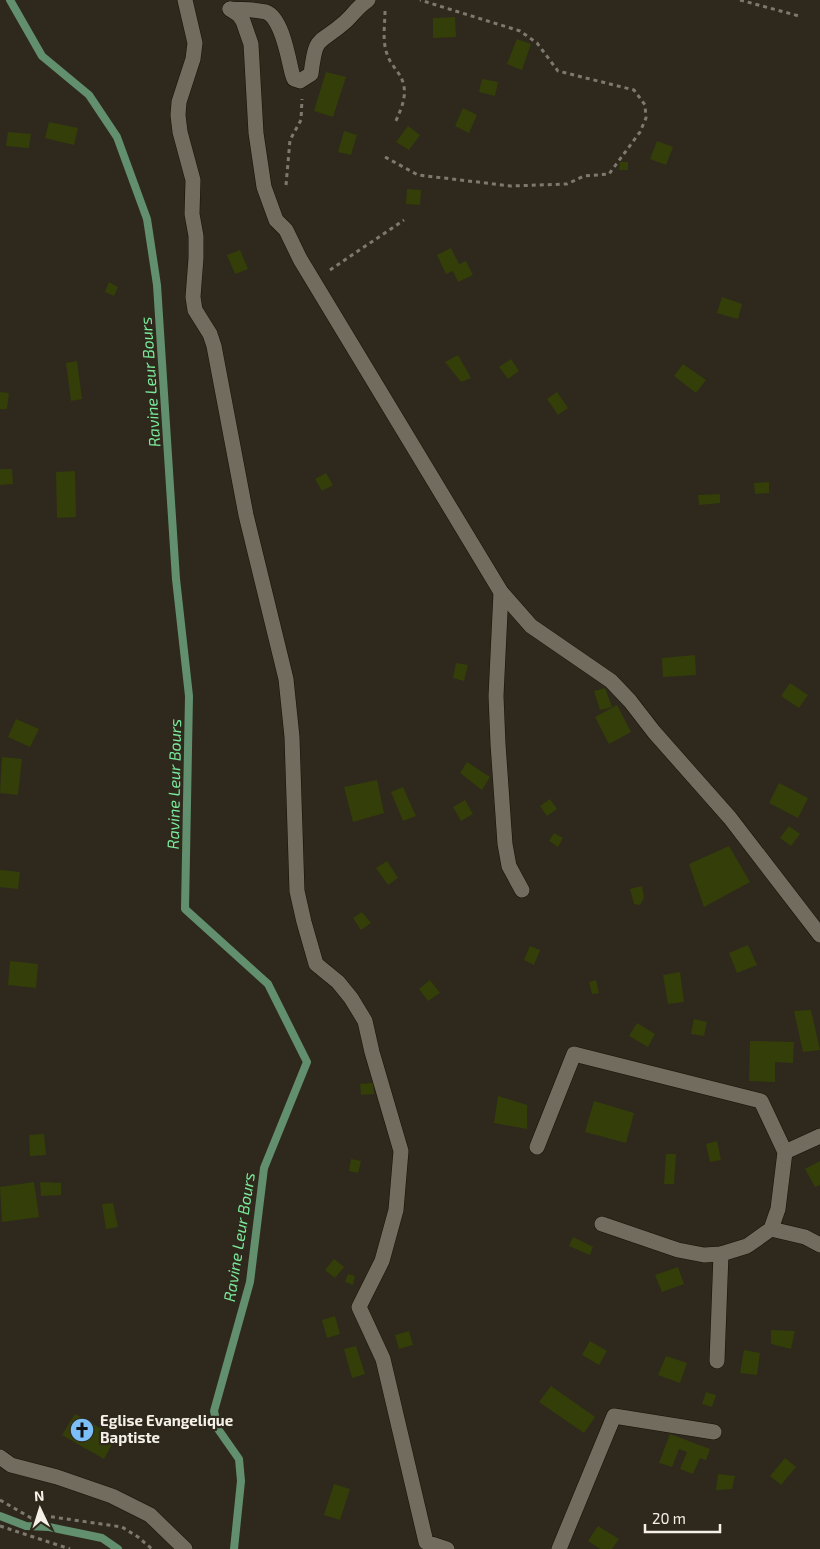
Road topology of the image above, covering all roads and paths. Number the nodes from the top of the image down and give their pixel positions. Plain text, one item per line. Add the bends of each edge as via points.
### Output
1 (185, 0) edge
2 (368, 0) edge
3 (420, 0) edge
4 (740, 0) edge
5 (385, 9) dead end
6 (799, 16) dead end
7 (300, 81) junction
8 (395, 123) dead end
9 (385, 157) dead end
10 (286, 189) dead end
11 (404, 220) dead end
12 (314, 280) junction
13 (501, 592) junction
14 (522, 890) dead end
15 (820, 936) edge
16 (820, 1136) edge
17 (537, 1147) dead end
18 (785, 1152) junction
19 (602, 1224) dead end
20 (771, 1228) junction
21 (820, 1245) edge
22 (721, 1254) junction
23 (717, 1361) dead end
24 (714, 1432) dead end
25 (0, 1457) edge
26 (0, 1500) edge
27 (0, 1526) edge
28 (427, 1545) edge
29 (70, 1549) edge
30 (152, 1549) edge
31 (185, 1549) edge
32 (447, 1549) edge
33 (559, 1549) edge

1 - 28 street via 195,43 178,115 193,180 192,214 196,243 192,297 195,310 214,346 246,515 286,679 292,736 297,890 304,922 316,964 338,982 365,1021 401,1150 396,1210 382,1261 359,1307 383,1359
2 - 7 street via 318,41 311,74
3 - 9 path via 520,31 537,42 558,71 634,90 645,105 646,118 640,132 609,174 584,176 567,184 511,186 452,180 418,174
4 - 6 path
5 - 8 path via 387,56 402,78 405,91
7 - 10 path via 301,120 290,140
7 - 12 street via 294,79 275,17 266,12 230,9 243,21 250,44 256,133 264,186 276,220 286,230
11 - 12 path
12 - 13 street
13 - 14 street via 496,696 505,844 510,866
13 - 15 street via 531,626 611,681 630,701 730,818
16 - 18 street
17 - 18 street via 574,1054 761,1101
18 - 20 street via 778,1209
19 - 22 street via 678,1250 704,1255
20 - 21 street via 805,1237
20 - 22 street via 747,1246
22 - 23 street
24 - 33 street via 614,1416
25 - 31 street via 11,1465 112,1496 150,1515
26 - 30 path via 31,1518 46,1516 122,1527
27 - 29 path
28 - 32 street

